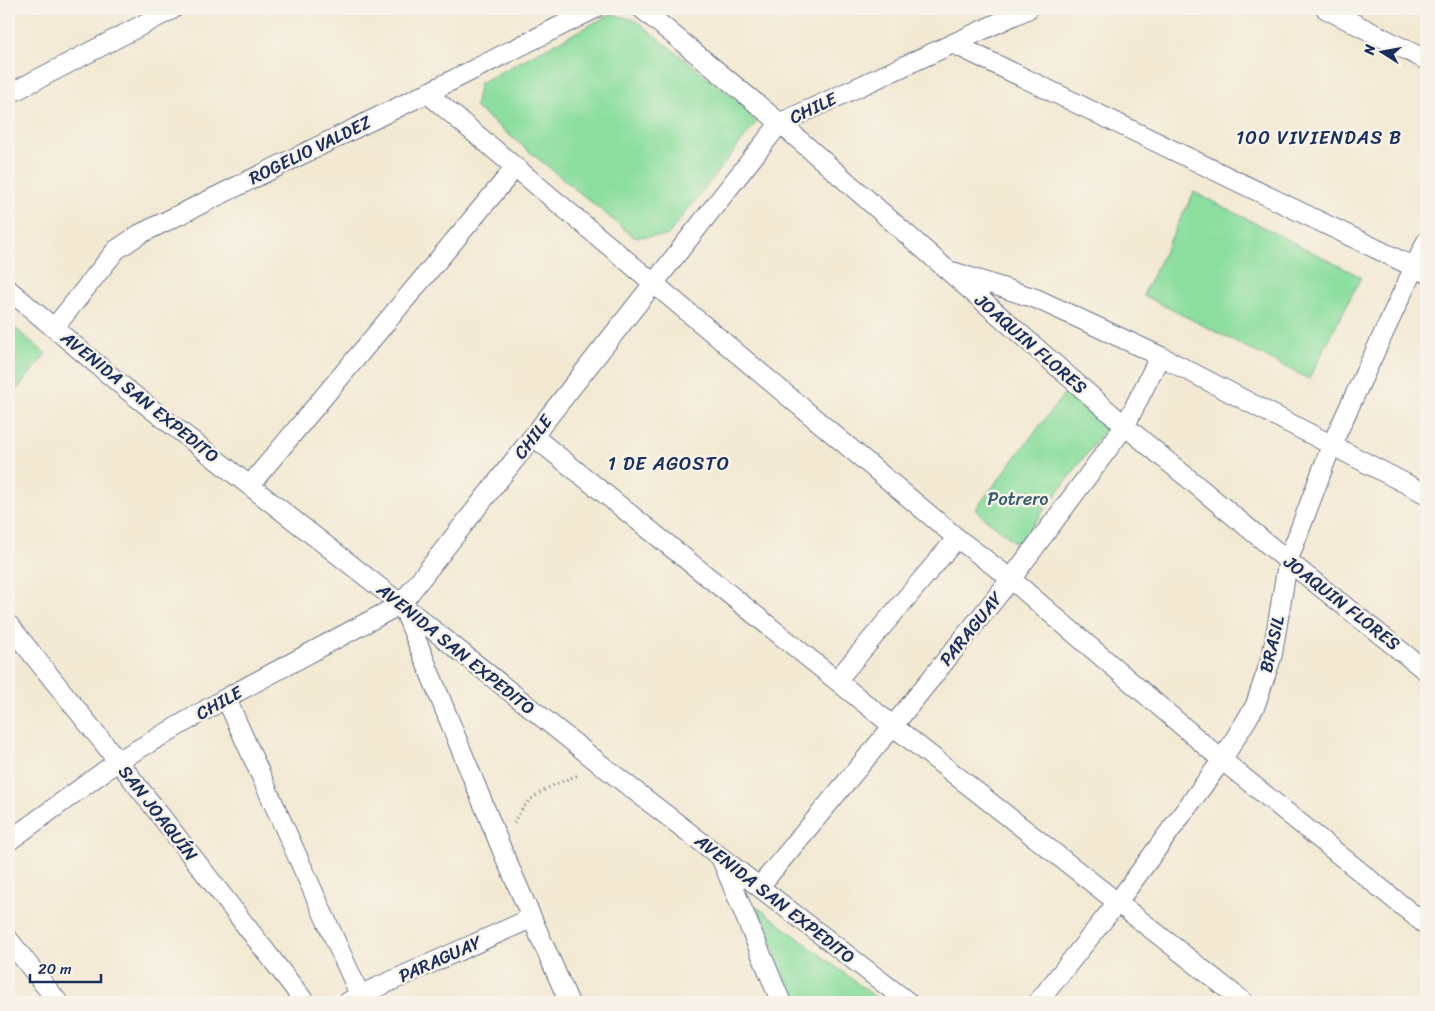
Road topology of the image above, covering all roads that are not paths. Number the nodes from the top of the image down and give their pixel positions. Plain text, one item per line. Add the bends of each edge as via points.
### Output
1 (173, 9) edge
2 (594, 9) edge
3 (642, 9) edge
4 (1028, 9) edge
5 (1326, 9) edge
6 (954, 44) junction
7 (1426, 60) edge
8 (427, 93) junction
9 (9, 94) edge
10 (780, 123) junction
11 (515, 168) junction
12 (1426, 242) edge
13 (946, 269) junction
14 (1420, 270) edge
15 (655, 282) junction
16 (9, 290) edge
17 (54, 328) junction
18 (1160, 356) junction
19 (1125, 426) junction
20 (533, 436) junction
21 (1332, 444) junction
22 (250, 485) junction
23 (1426, 494) edge
24 (958, 538) junction
25 (1288, 561) junction
26 (1011, 579) junction
27 (401, 604) junction
28 (9, 625) edge
29 (1426, 670) edge
30 (837, 680) junction
31 (226, 698) junction
32 (893, 726) junction
33 (1222, 760) junction
34 (118, 762) junction
35 (9, 840) edge
36 (720, 858) junction
37 (759, 887) junction
38 (1117, 903) junction
39 (532, 918) junction
40 (1426, 924) edge
41 (9, 940) edge
42 (357, 1000) edge
43 (58, 1002) edge
44 (305, 1002) edge
45 (569, 1002) edge
46 (781, 1002) edge
47 (908, 1002) edge
48 (1038, 1002) edge
49 (1244, 1002) edge

1 - 9 street
2 - 8 street, ROGELIO VALDEZ
3 - 10 street, JOAQUIN FLORES
4 - 6 street, CHILE
5 - 7 street
6 - 10 street, CHILE
6 - 14 street
8 - 11 street
8 - 17 street, ROGELIO VALDEZ via 140,234 116,250
10 - 13 street, JOAQUIN FLORES
10 - 15 street, CHILE
11 - 15 street
11 - 22 street
12 - 14 street, BRASIL
13 - 18 street via 1037,299
13 - 19 street, JOAQUIN FLORES
14 - 21 street, BRASIL
15 - 20 street, CHILE
15 - 24 street
16 - 17 street, AVENIDA SAN EXPEDITO
17 - 22 street, AVENIDA SAN EXPEDITO via 126,389
18 - 19 street, PARAGUAY
18 - 21 street
19 - 25 street, JOAQUIN FLORES
19 - 26 street, PARAGUAY
20 - 27 street, CHILE
20 - 30 street
21 - 23 street
21 - 25 street, BRASIL
22 - 27 street, AVENIDA SAN EXPEDITO
24 - 26 street
24 - 30 street
25 - 29 street, JOAQUIN FLORES
25 - 33 street, BRASIL via 1272,656 1255,706
26 - 32 street, PARAGUAY
26 - 33 street
27 - 31 street, CHILE
27 - 36 street, AVENIDA SAN EXPEDITO
27 - 39 street
28 - 34 street, SAN JOAQUÍN
30 - 32 street
31 - 34 street, CHILE
31 - 42 street
32 - 37 street, PARAGUAY
32 - 38 street
33 - 38 street, BRASIL
33 - 40 street
34 - 35 street, CHILE
34 - 44 street, SAN JOAQUÍN
36 - 37 street, AVENIDA SAN EXPEDITO
36 - 46 street
37 - 47 street, AVENIDA SAN EXPEDITO
38 - 48 street, BRASIL
38 - 49 street
39 - 42 street, PARAGUAY
39 - 45 street
41 - 43 street

